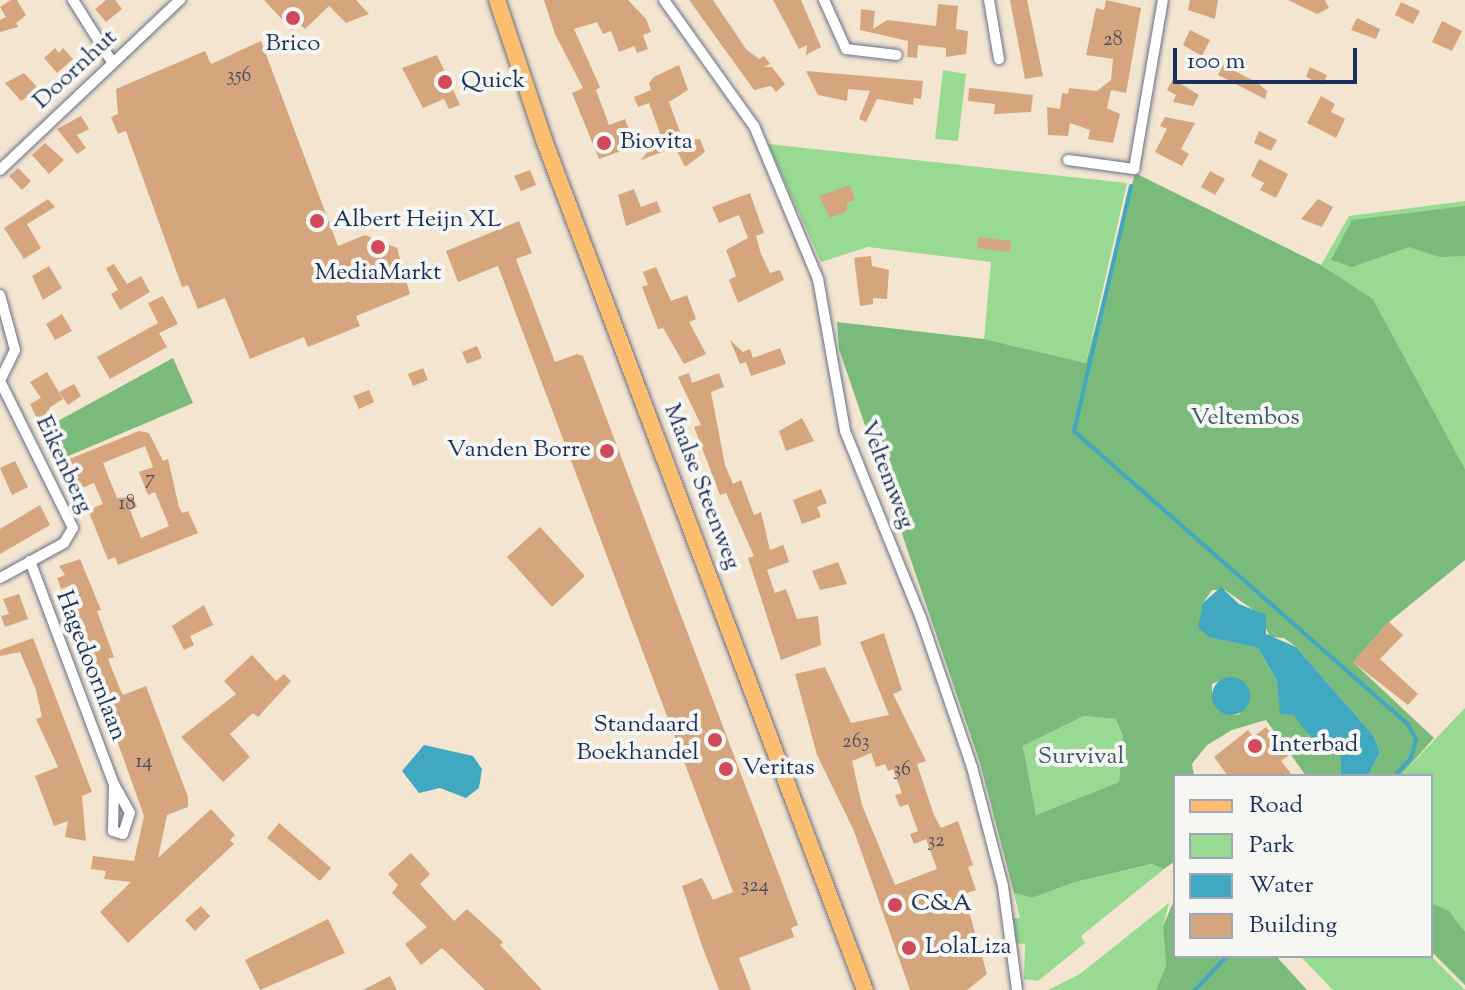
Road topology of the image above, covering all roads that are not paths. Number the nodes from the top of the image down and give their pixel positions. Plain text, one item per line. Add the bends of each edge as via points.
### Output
1 (73, 0) edge
2 (180, 0) edge
3 (497, 0) edge
4 (664, 0) edge
5 (824, 0) edge
6 (989, 0) edge
7 (1163, 0) edge
8 (897, 55) dead end
9 (999, 59) dead end
10 (112, 62) junction
11 (1068, 160) dead end
12 (0, 170) edge
13 (0, 295) edge
14 (0, 381) edge
15 (30, 561) junction
16 (0, 578) edge
17 (114, 784) dead end
18 (865, 990) edge
19 (1017, 990) edge

1 - 10 street
2 - 10 street, Doornhut
3 - 18 main road, Maalse Steenweg via 544,140
4 - 19 street, Veltemweg via 754,126 818,279 845,431 921,618 972,767 1003,886
5 - 8 street via 846,49
6 - 9 street
7 - 11 street via 1134,169
10 - 12 street, Doornhut
13 - 14 street, Eikenberg via 15,350
14 - 15 street, Eikenberg via 73,528 64,543
15 - 16 street, Eikenberg
15 - 17 street, Hagedoornlaan

